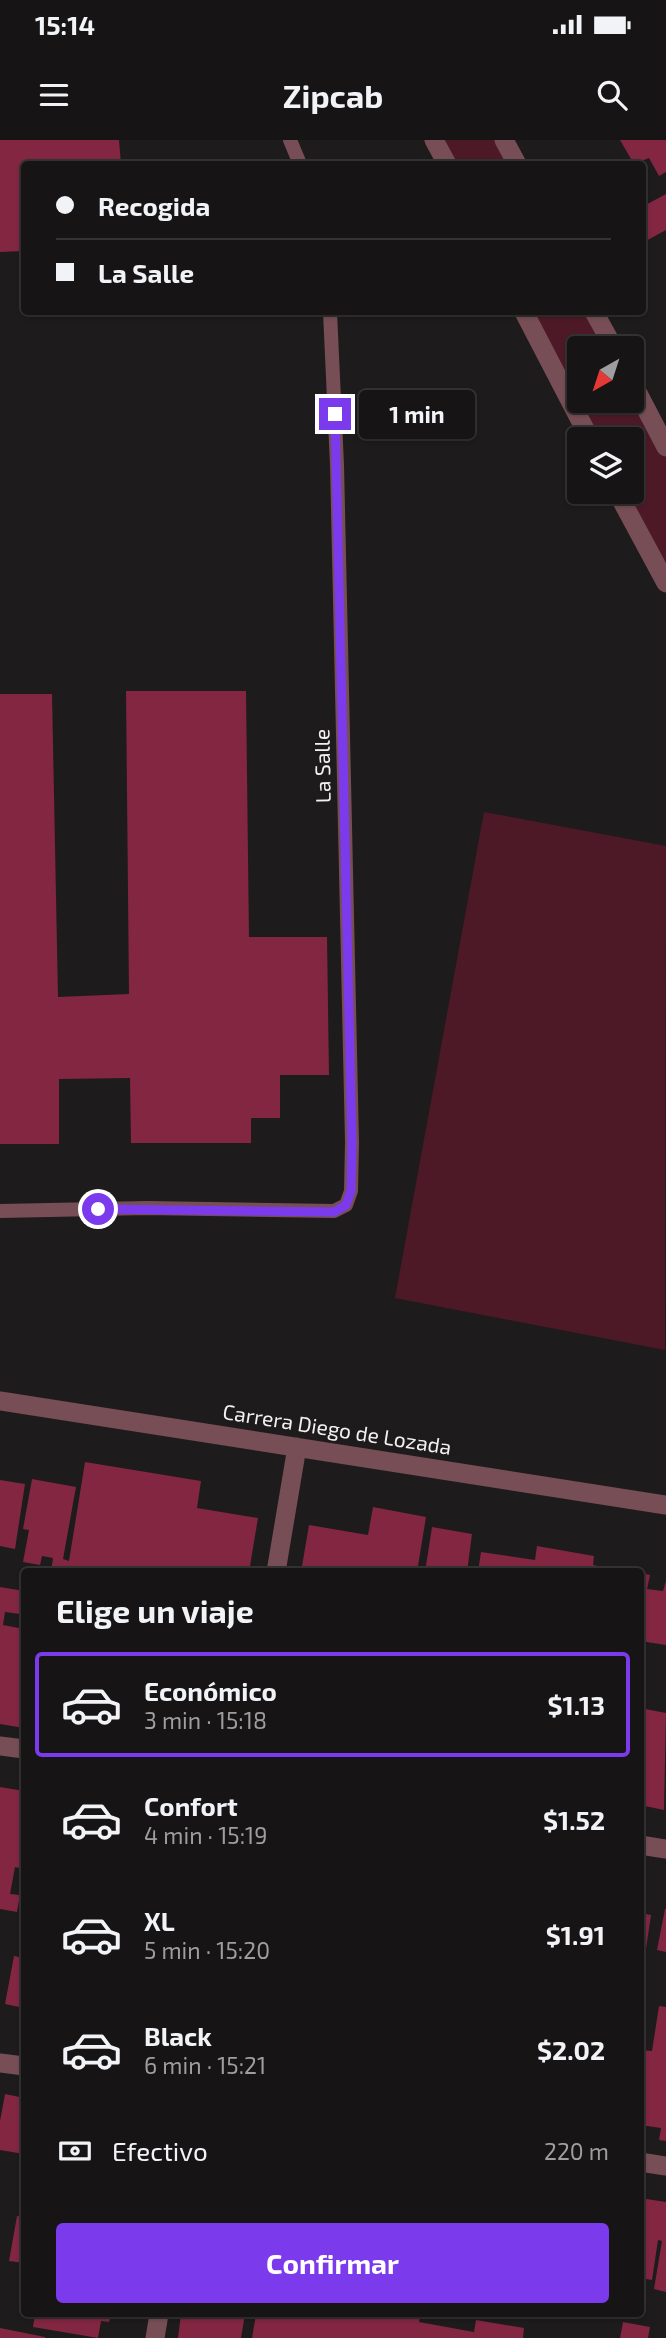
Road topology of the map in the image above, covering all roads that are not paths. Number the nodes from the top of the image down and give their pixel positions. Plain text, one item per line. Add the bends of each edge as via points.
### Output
1 (290, 140) edge
2 (434, 140) edge
3 (504, 140) edge
4 (299, 161) edge
5 (445, 161) edge
6 (515, 161) edge
7 (330, 315) edge
8 (526, 315) edge
9 (596, 315) edge
10 (607, 336) edge
11 (644, 405) edge
12 (584, 427) edge
13 (666, 447) edge
14 (623, 504) edge
15 (666, 583) edge
16 (0, 1211) edge
17 (0, 1401) edge
18 (297, 1447) junction
19 (666, 1505) edge
20 (277, 1568) edge
21 (0, 1746) edge
22 (21, 1749) edge
23 (644, 1846) edge
24 (666, 1849) edge
25 (0, 2063) edge
26 (21, 2066) edge
27 (644, 2163) edge
28 (666, 2166) edge
29 (158, 2317) edge
30 (155, 2338) edge

1 - 4 lane
2 - 5 street
3 - 6 street
7 - 16 lane, La Salle via 352,1142 351,1191 346,1205 334,1212
8 - 12 street
9 - 10 street
11 - 13 street
14 - 15 street
17 - 18 street, Carrera Diego de Lozada
18 - 19 street, Carrera Diego de Lozada
18 - 20 street
21 - 22 street
23 - 24 street
25 - 26 street
27 - 28 street
29 - 30 street

